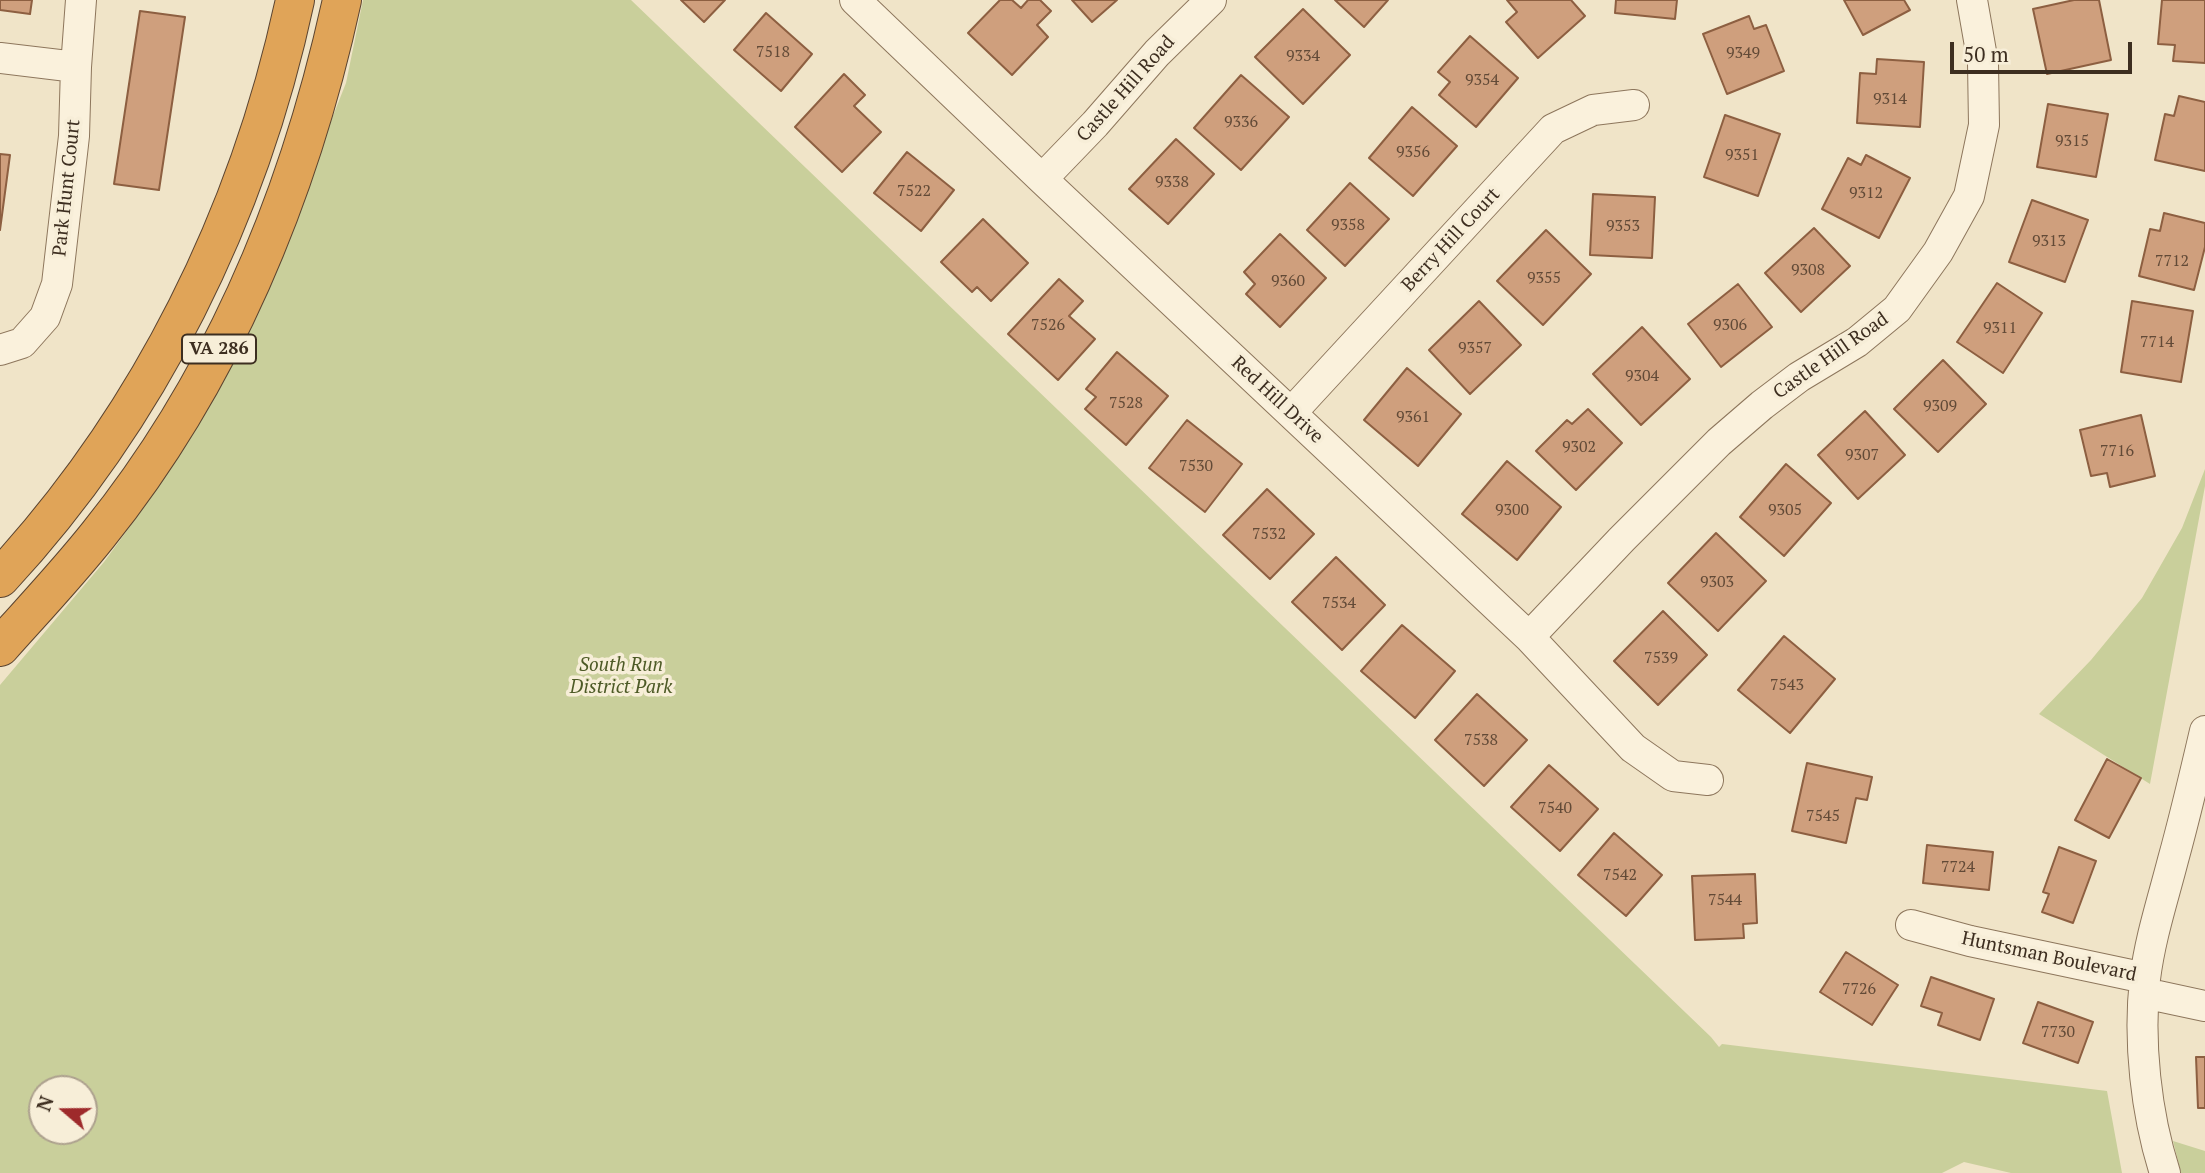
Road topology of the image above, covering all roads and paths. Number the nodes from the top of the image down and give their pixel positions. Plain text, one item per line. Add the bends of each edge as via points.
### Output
1 (81, 0) edge
2 (295, 0) edge
3 (342, 0) edge
4 (855, 0) edge
5 (1210, 0) edge
6 (1972, 0) edge
7 (0, 58) edge
8 (76, 67) junction
9 (1634, 105) dead end
10 (1042, 179) junction
11 (0, 350) edge
12 (1292, 414) junction
13 (0, 578) edge
14 (1529, 637) junction
15 (0, 647) edge
16 (2205, 731) edge
17 (1707, 780) dead end
18 (1911, 925) dead end
19 (2145, 986) junction
20 (2205, 1006) edge
21 (2165, 1173) edge

1 - 8 street, Park Hunt Court
2 - 13 highway, VA 286 via 244,179 186,310 105,448
3 - 15 highway, VA 286 via 296,171 225,339 128,496
4 - 10 street, Red Hill Drive
5 - 10 street, Castle Hill Road
6 - 14 street, Castle Hill Road via 1983,63 1984,125 1969,196 1938,252 1897,309 1857,342 1799,377 1719,442
7 - 8 street
8 - 11 street, Park Hunt Court via 74,136 57,284 45,317 22,343
9 - 12 street, Berry Hill Court via 1593,110 1553,130
10 - 12 street, Red Hill Drive
12 - 14 street, Red Hill Drive
14 - 17 street, Red Hill Drive via 1633,748 1673,776
16 - 19 street, Huntsman Boulevard via 2155,925
18 - 19 street, Huntsman Boulevard
19 - 20 street, Huntsman Boulevard
19 - 21 street, Huntsman Boulevard via 2146,1092

